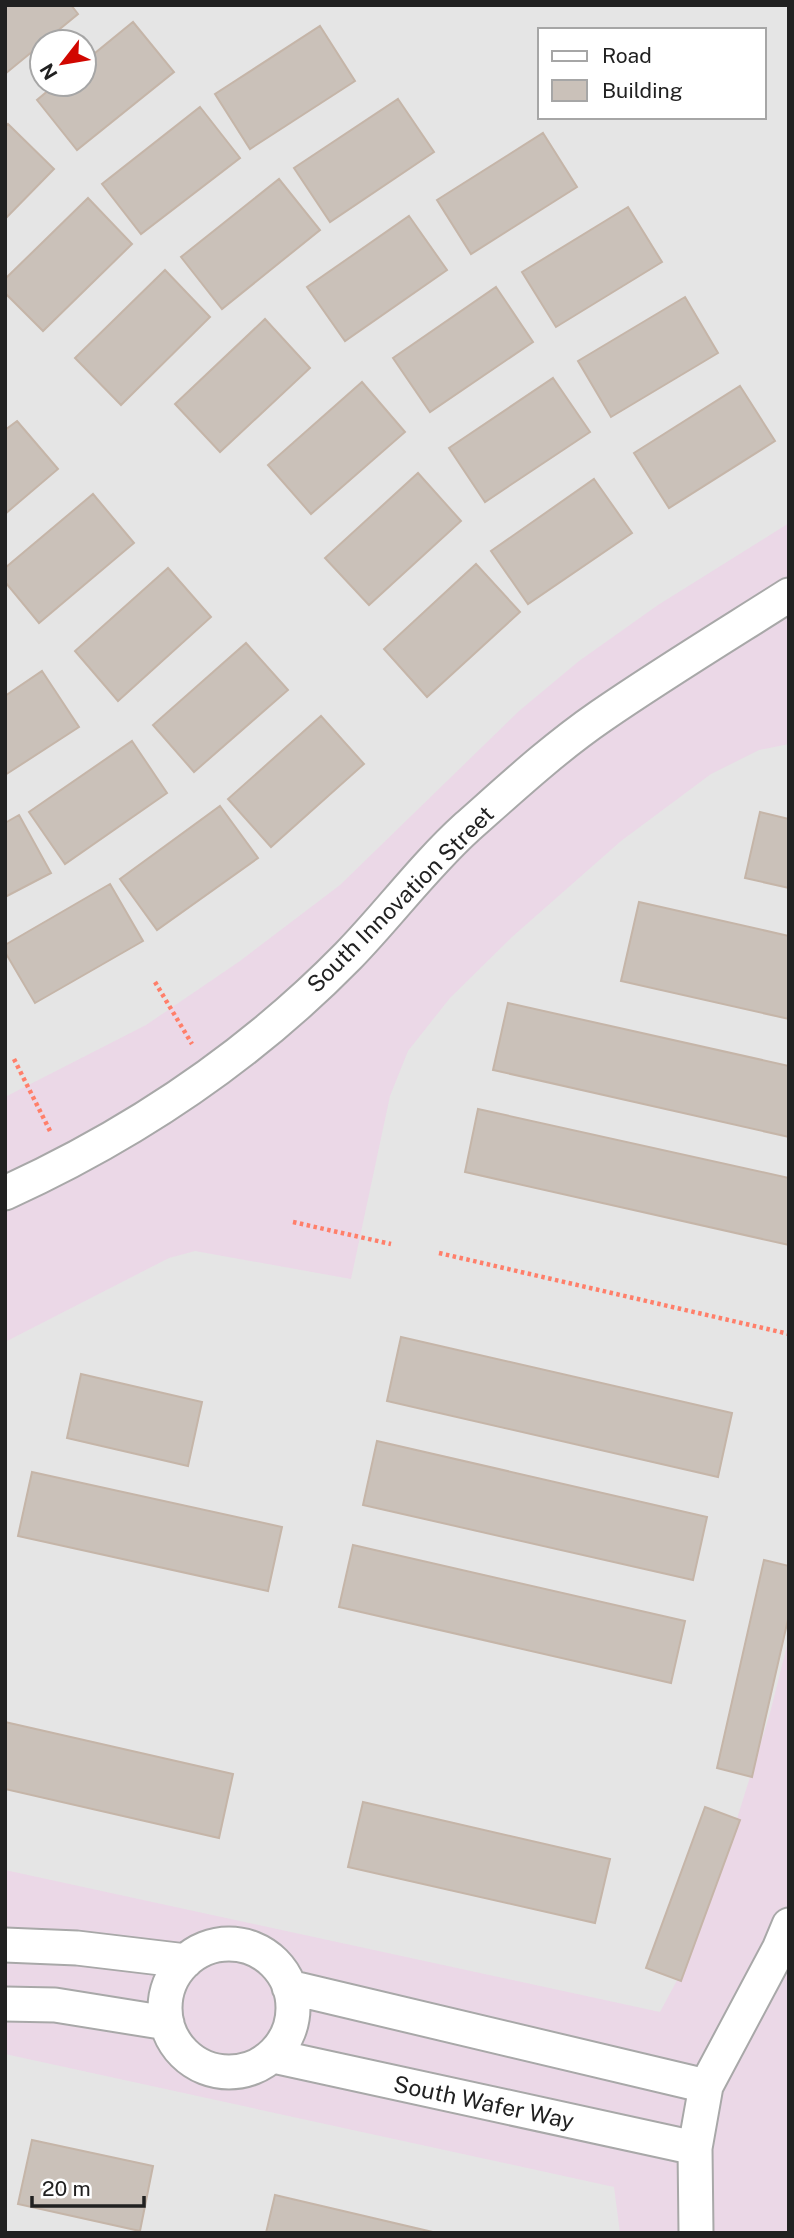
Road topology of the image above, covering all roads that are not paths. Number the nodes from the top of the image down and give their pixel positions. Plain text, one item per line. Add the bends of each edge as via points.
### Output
1 (789, 595) edge
2 (5, 1193) edge
3 (789, 1925) edge
4 (5, 1945) edge
5 (186, 1961) junction
6 (289, 1987) junction
7 (5, 2004) edge
8 (167, 2023) junction
9 (273, 2056) junction
10 (706, 2086) junction
11 (695, 2148) junction
12 (696, 2233) edge

1 - 2 street, South Innovation Street via 600,717 533,769 464,830 346,957 216,1069 152,1116
3 - 10 street
4 - 5 street
5 - 6 street via 224,1944 244,1946 264,1955
5 - 8 street via 168,1990
6 - 9 street via 291,2024
6 - 10 street
7 - 8 street via 55,2005
8 - 9 street via 184,2053 214,2070 234,2072
9 - 11 street, South Wafer Way
10 - 11 street
11 - 12 street

